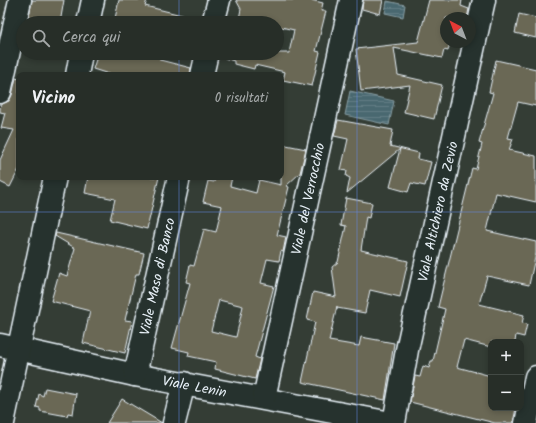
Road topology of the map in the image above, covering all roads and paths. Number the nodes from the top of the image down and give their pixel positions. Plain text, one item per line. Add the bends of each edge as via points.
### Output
1 (20, 0) edge
2 (93, 0) edge
3 (218, 0) edge
4 (351, 0) edge
5 (484, 0) edge
6 (17, 16) edge
7 (90, 16) edge
8 (215, 16) edge
9 (16, 18) edge
10 (80, 60) edge
11 (205, 60) edge
12 (78, 72) edge
13 (203, 72) edge
14 (0, 92) edge
15 (54, 180) edge
16 (178, 180) edge
17 (9, 348) edge
18 (135, 375) junction
19 (536, 377) edge
20 (184, 383) junction
21 (264, 398) junction
22 (355, 419) edge
23 (3, 423) edge
24 (174, 423) edge
25 (391, 423) edge
26 (394, 423) edge
27 (526, 423) edge

1 - 6 street
2 - 7 street
3 - 8 street
4 - 21 street, Viale del Verrocchio
5 - 26 street, Viale Altichiero da Zevio via 407,350
9 - 14 street
10 - 12 street
11 - 13 street
15 - 17 street
16 - 18 street, Viale Maso di Banco
17 - 18 street, Viale Lenin
17 - 23 street
18 - 20 street, Viale Lenin
19 - 27 street
20 - 21 street, Viale Lenin
20 - 24 street
21 - 22 street, Viale Lenin
22 - 25 street, Viale Lenin

